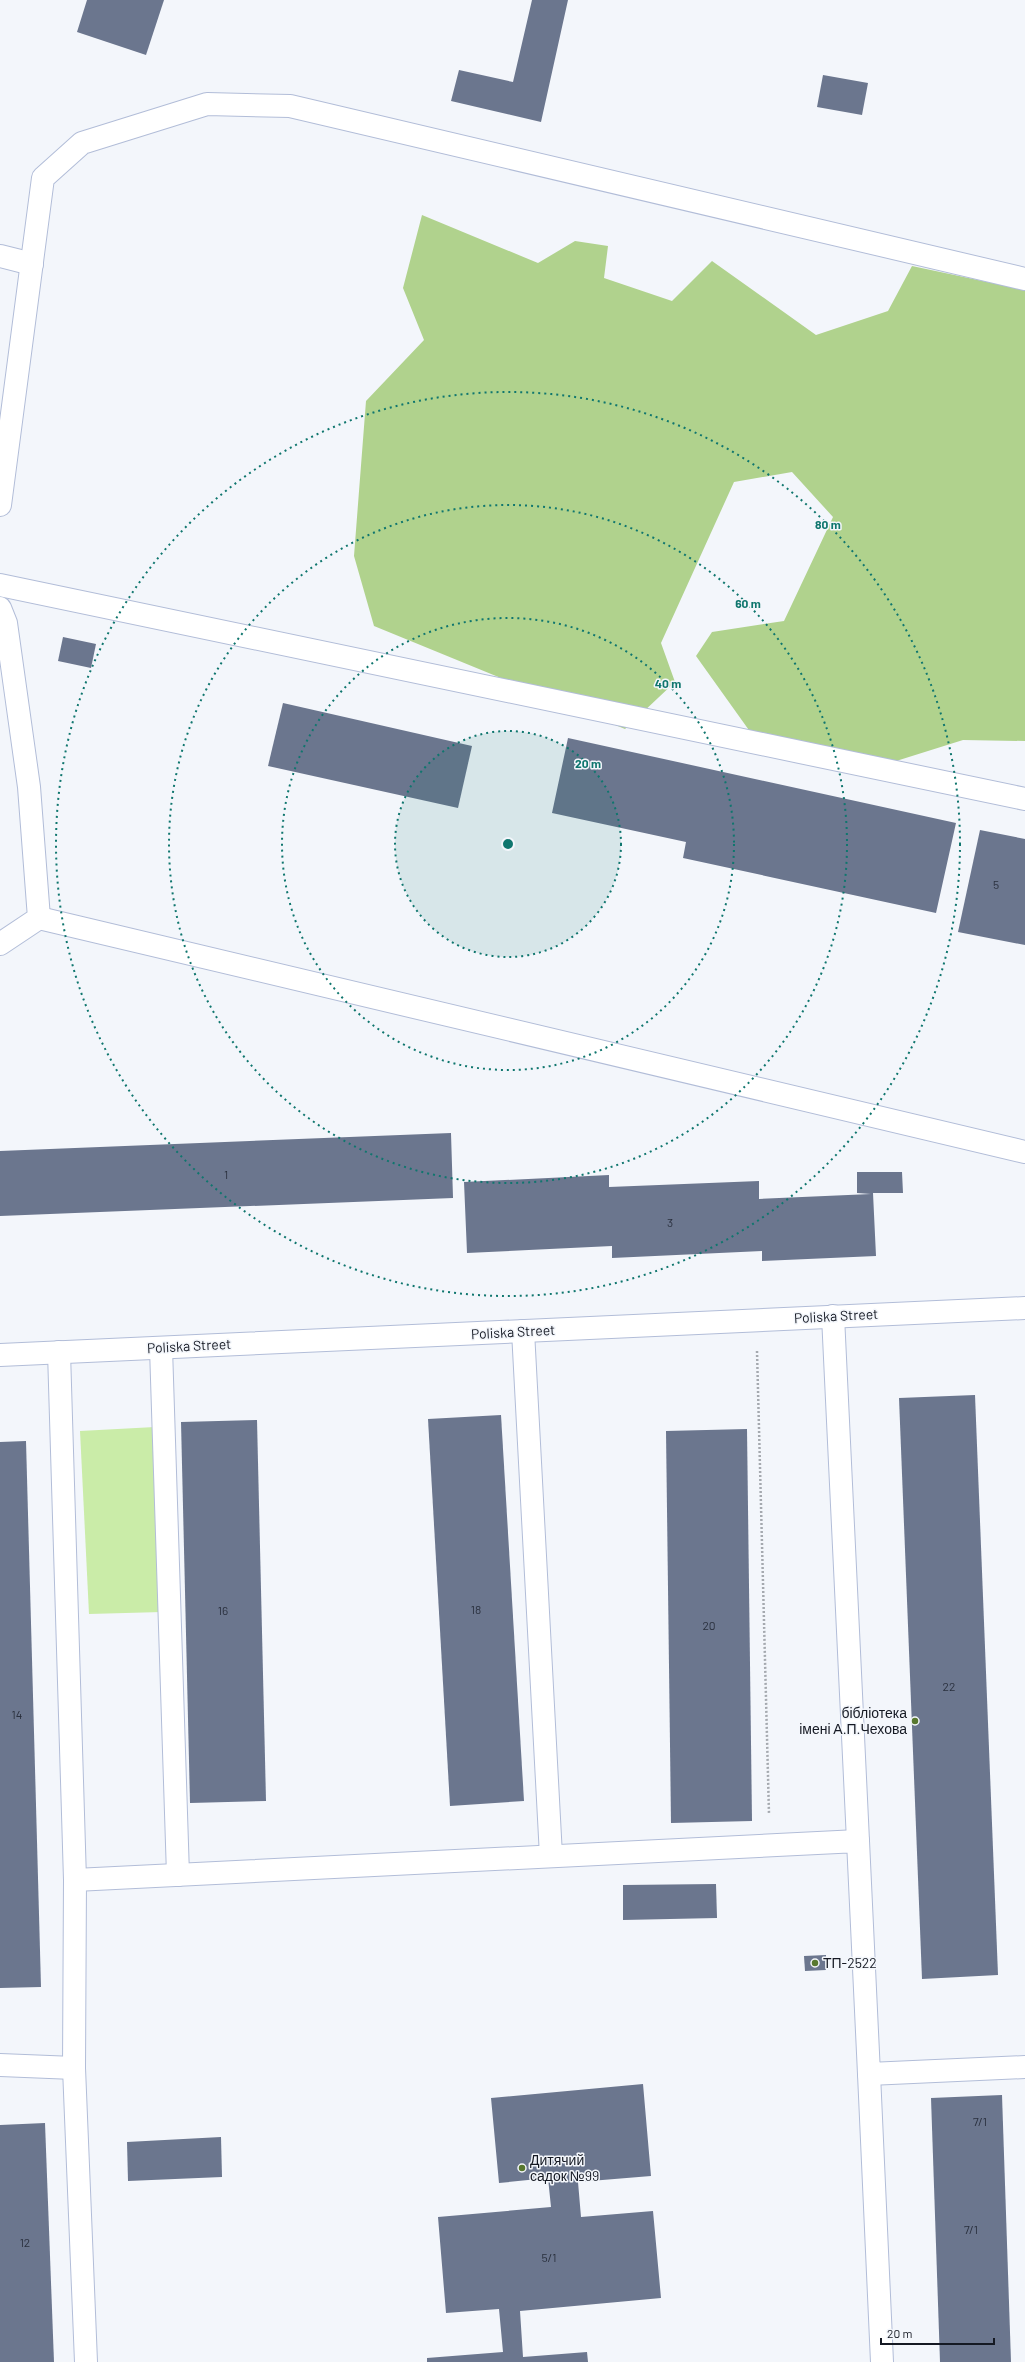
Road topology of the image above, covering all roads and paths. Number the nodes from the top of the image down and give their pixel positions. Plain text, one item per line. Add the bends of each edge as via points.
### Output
1 (0, 256) edge
2 (32, 264) junction
3 (1025, 279) edge
4 (0, 505) edge
5 (0, 585) edge
6 (0, 608) edge
7 (1025, 799) edge
8 (39, 918) junction
9 (0, 944) edge
10 (1025, 1152) edge
11 (1025, 1308) edge
12 (833, 1316) junction
13 (756, 1320) junction
14 (523, 1331) junction
15 (161, 1348) junction
16 (59, 1352) junction
17 (0, 1355) edge
18 (858, 1841) junction
19 (770, 1845) junction
20 (551, 1856) junction
21 (178, 1875) junction
22 (75, 1880) junction
23 (0, 2065) edge
24 (1025, 2067) edge
25 (74, 2068) junction
26 (869, 2074) junction
27 (86, 2362) edge
28 (882, 2362) edge

1 - 2 street
2 - 3 street via 43,178 82,143 207,104 290,106
2 - 4 street
5 - 7 street
6 - 8 street via 6,623 29,787
8 - 9 street
8 - 10 street
11 - 12 street, Poliska Street
12 - 13 street, Poliska Street
12 - 18 street
13 - 14 street, Poliska Street
13 - 19 path
14 - 15 street, Poliska Street
14 - 20 street
15 - 16 street, Poliska Street
15 - 21 street
16 - 17 street, Poliska Street
16 - 22 street
18 - 19 street
18 - 26 street
19 - 20 street
20 - 21 street
21 - 22 street
22 - 25 street
23 - 25 street
24 - 26 street
25 - 27 street
26 - 28 street

